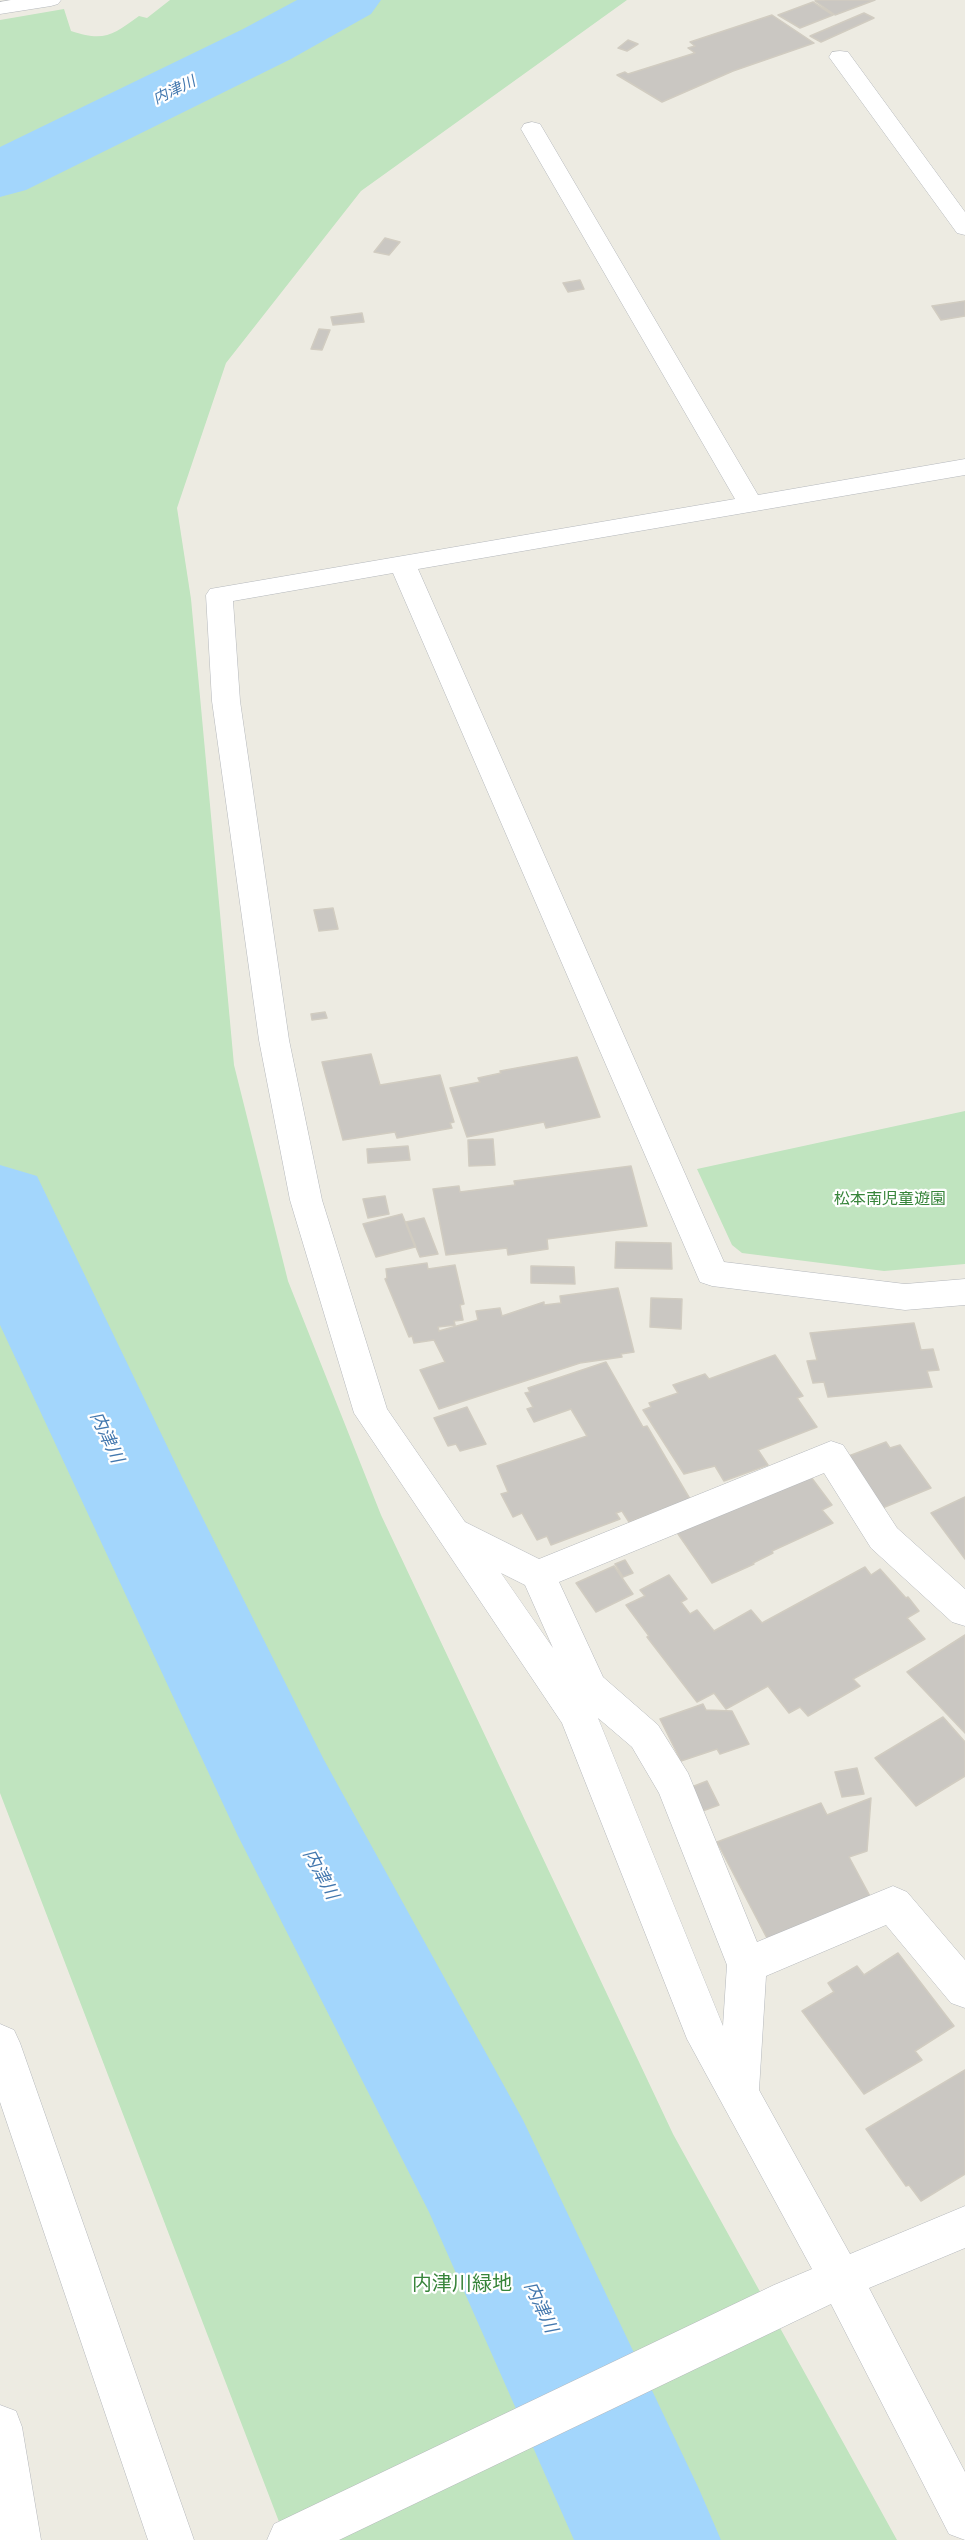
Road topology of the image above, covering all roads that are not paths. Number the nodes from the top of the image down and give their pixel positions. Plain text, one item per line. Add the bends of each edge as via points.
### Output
1 (51, 0) edge
2 (0, 8) edge
3 (840, 57) dead end
4 (532, 129) dead end
5 (965, 228) edge
6 (965, 467) edge
7 (750, 503) junction
8 (402, 563) junction
9 (965, 1292) edge
10 (454, 1533) junction
11 (538, 1575) junction
12 (965, 1611) edge
13 (584, 1702) junction
14 (747, 1965) junction
15 (965, 1990) edge
16 (0, 2043) edge
17 (738, 2095) junction
18 (965, 2227) edge
19 (840, 2277) junction
20 (0, 2427) edge
21 (965, 2518) edge
22 (18, 2540) edge
23 (171, 2540) edge
24 (290, 2540) edge

1 - 2 street
3 - 5 street
4 - 7 street
6 - 7 street
7 - 8 street
8 - 9 street via 712,1273 905,1297
8 - 10 street via 219,595 226,701 271,1017 306,1200 371,1413
10 - 11 street
10 - 13 street
11 - 12 street via 831,1455 884,1538
11 - 13 street
13 - 14 street via 645,1736 675,1785
13 - 17 street via 701,2026
14 - 15 street via 893,1904
14 - 17 street
16 - 23 street
17 - 19 street
18 - 19 street
19 - 21 street
19 - 24 street
20 - 22 street

